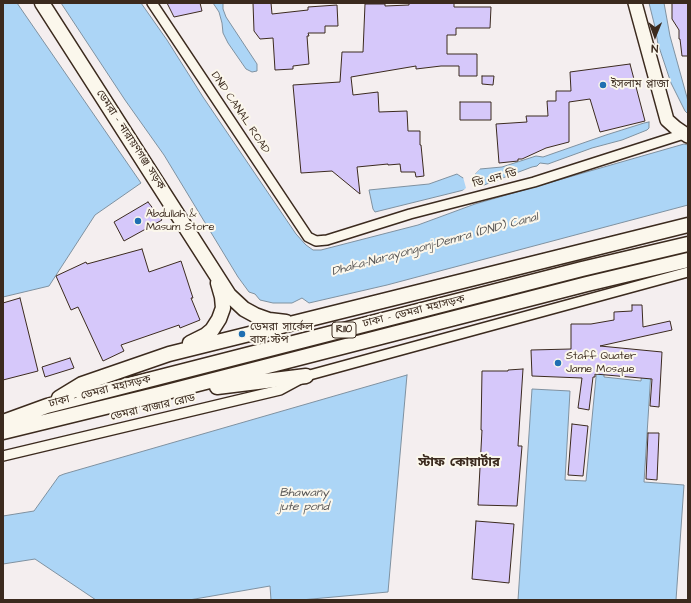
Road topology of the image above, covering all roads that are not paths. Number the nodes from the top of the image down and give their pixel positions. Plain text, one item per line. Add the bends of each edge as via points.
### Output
1 (42, 3) edge
2 (152, 3) edge
3 (635, 3) edge
4 (687, 134) edge
5 (688, 225) edge
6 (308, 236) joint
7 (688, 244) edge
8 (688, 260) edge
9 (688, 272) edge
10 (217, 277) junction
11 (294, 323) junction
12 (169, 354) junction
13 (306, 376) junction
14 (162, 393) junction
15 (47, 406) junction
16 (3, 422) edge
17 (3, 432) edge
18 (3, 456) edge

1 - 10 main road, ডেমরা - নারায়ণগঞ্জ সড়ক
2 - 6 street, DND CANAL ROAD
3 - 4 street via 667,120
4 - 6 street, ডি এন ডি via 534,182 410,214 327,240 316,241
5 - 11 main road
7 - 15 main road, ঢাকা - ডেমরা মহাসড়ক / R110
8 - 14 main road, ঢাকা - ডেমরা মহাসড়ক / R110
9 - 13 street, ডেমরা বাজার রোড
10 - 11 main road, ডেমরা - নারায়ণগঞ্জ সড়ক via 244,310 269,320
10 - 12 main road, ডেমরা - নারায়ণগঞ্জ সড়ক via 223,308 219,319 206,335
11 - 12 main road
12 - 15 main road via 82,384
13 - 14 main road
13 - 18 street, ডেমরা বাজার রোড via 280,390
14 - 17 main road, ঢাকা - ডেমরা মহাসড়ক / R110
15 - 16 main road, ঢাকা - ডেমরা মহাসড়ক / R110

